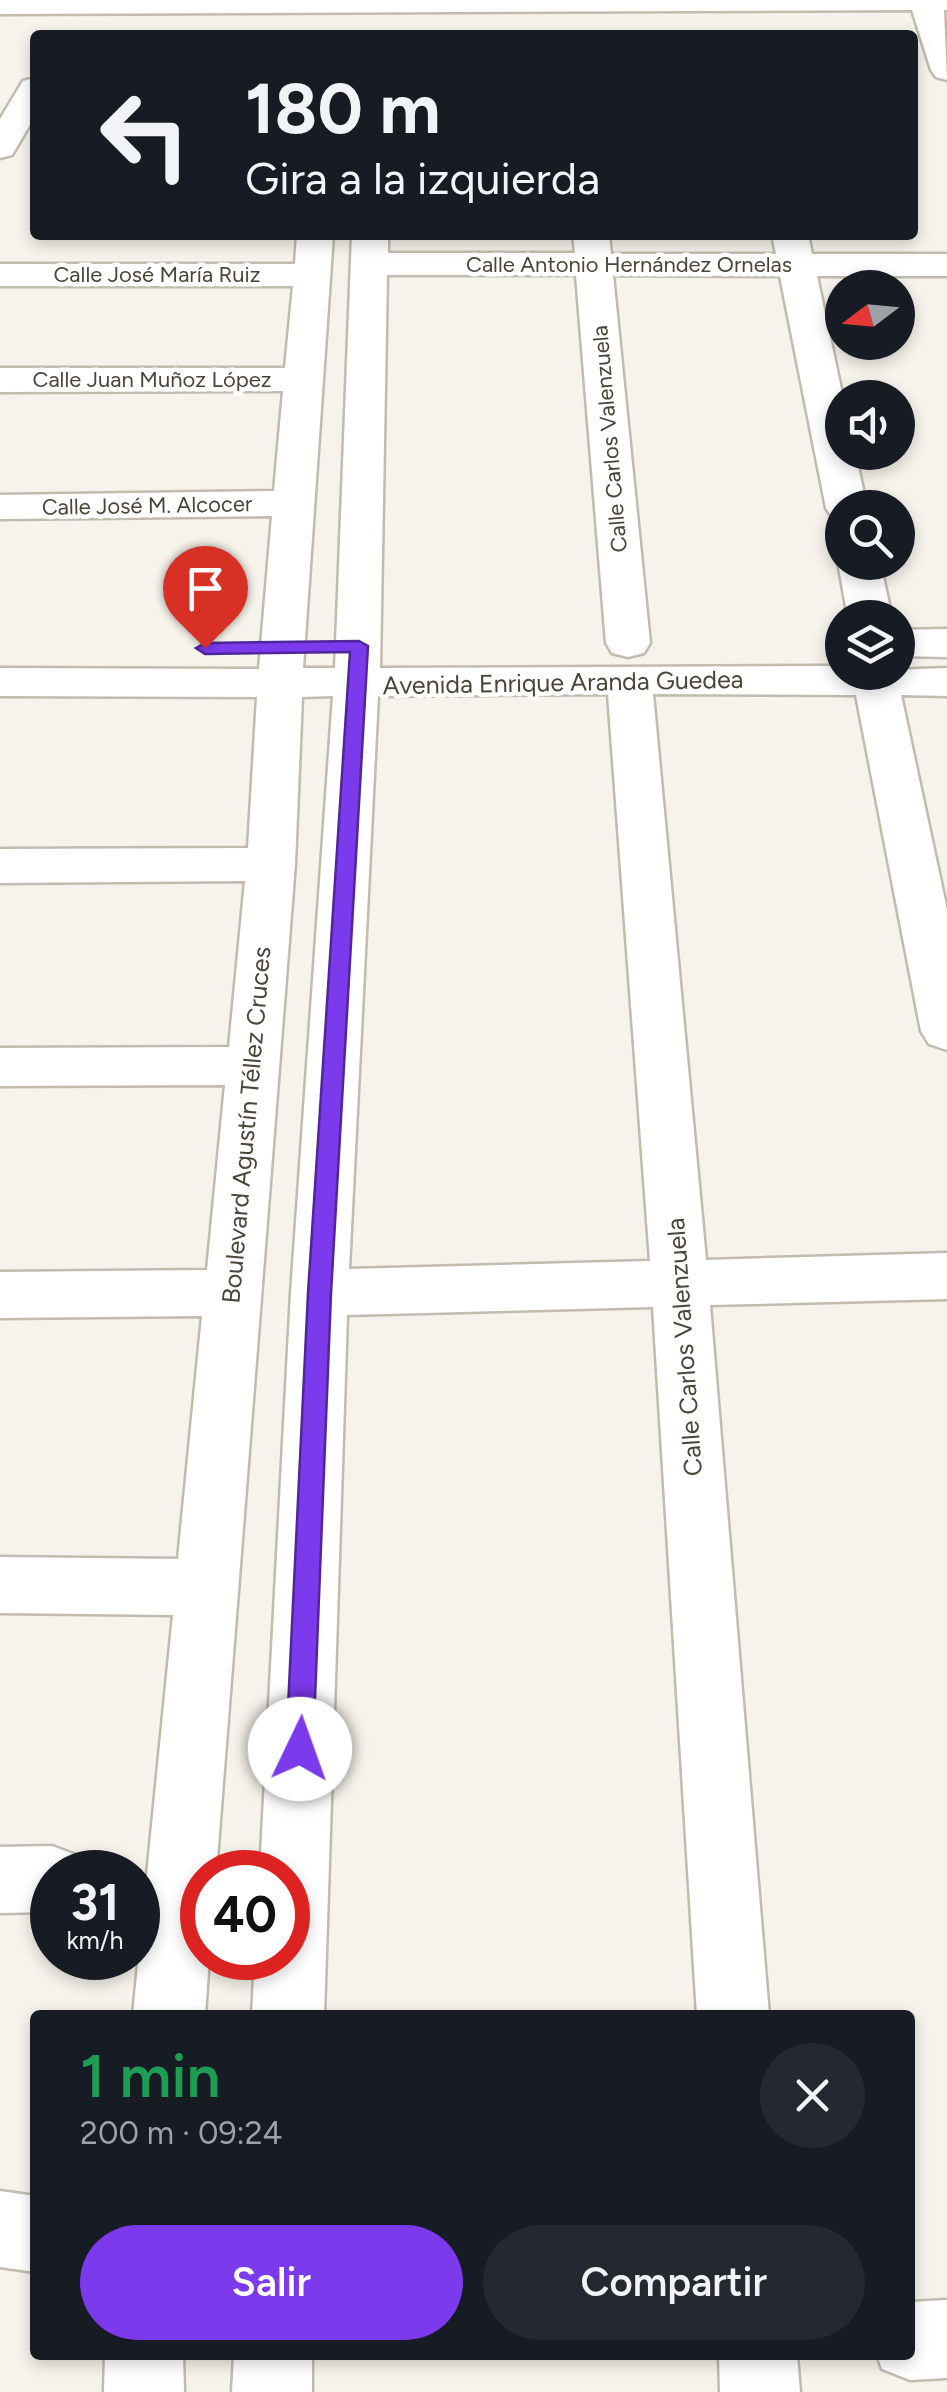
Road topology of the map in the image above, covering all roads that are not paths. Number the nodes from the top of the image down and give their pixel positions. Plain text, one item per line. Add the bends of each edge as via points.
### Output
1 (925, 0) edge
2 (947, 0) edge
3 (331, 1) edge
4 (380, 1) edge
5 (573, 2) edge
6 (736, 2) edge
7 (87, 4) junction
8 (0, 5) edge
9 (71, 30) edge
10 (329, 30) edge
11 (378, 30) edge
12 (576, 30) edge
13 (743, 30) edge
14 (947, 70) edge
15 (30, 101) edge
16 (6, 166) edge
17 (370, 249) edge
18 (592, 250) edge
19 (794, 250) edge
20 (314, 255) edge
21 (947, 265) edge
22 (0, 274) edge
23 (304, 379) junction
24 (0, 380) edge
25 (844, 490) edge
26 (294, 503) junction
27 (0, 507) edge
28 (947, 643) edge
29 (825, 644) edge
30 (915, 653) edge
31 (0, 654) edge
32 (628, 661) junction
33 (825, 662) edge
34 (281, 666) junction
35 (358, 666) junction
36 (915, 672) edge
37 (0, 682) edge
38 (947, 682) edge
39 (891, 690) edge
40 (270, 864) junction
41 (0, 866) edge
42 (947, 1032) edge
43 (250, 1066) junction
44 (0, 1067) edge
45 (947, 1276) edge
46 (680, 1281) junction
47 (231, 1293) junction
48 (320, 1293) junction
49 (0, 1295) edge
50 (0, 1585) edge
51 (207, 1588) junction
52 (161, 1878) edge
53 (30, 1879) edge
54 (0, 1880) edge
55 (169, 2010) edge
56 (288, 2010) edge
57 (733, 2010) edge
58 (0, 2229) edge
59 (30, 2233) edge
60 (947, 2339) edge
61 (915, 2341) edge
62 (144, 2360) edge
63 (273, 2360) edge
64 (758, 2360) edge
65 (144, 2392) edge
66 (272, 2392) edge
67 (760, 2392) edge

1 - 2 street
1 - 6 street
1 - 14 street
3 - 4 street
3 - 7 street
3 - 10 street
4 - 5 street
4 - 11 street
5 - 6 street
5 - 12 street
6 - 13 street
7 - 8 street
7 - 9 street
15 - 16 street
17 - 18 street, Calle Antonio Hernández Ornelas
17 - 35 street
18 - 19 street, Calle Antonio Hernández Ornelas
18 - 32 street, Calle Carlos Valenzuela
19 - 21 street, Calle Antonio Hernández Ornelas
19 - 25 street
20 - 22 street, Calle José María Ruiz
20 - 23 street, Boulevard Agustín Téllez Cruces
23 - 24 street, Calle Juan Muñoz López
23 - 26 street, Boulevard Agustín Téllez Cruces
26 - 27 street, Calle José M. Alcocer
26 - 34 street, Boulevard Agustín Téllez Cruces
28 - 30 street, Avenida Enrique Aranda Guedea
29 - 32 street, Avenida Enrique Aranda Guedea
31 - 34 street, Avenida Enrique Aranda Guedea
32 - 33 street, Avenida Enrique Aranda Guedea
32 - 35 street, Avenida Enrique Aranda Guedea
32 - 46 street, Calle Carlos Valenzuela
34 - 35 street, Avenida Enrique Aranda Guedea
34 - 37 street, Avenida Enrique Aranda Guedea
34 - 40 street, Boulevard Agustín Téllez Cruces
35 - 48 street
36 - 38 street, Avenida Enrique Aranda Guedea
39 - 42 street
40 - 41 street
40 - 43 street, Boulevard Agustín Téllez Cruces
43 - 44 street
43 - 47 street, Boulevard Agustín Téllez Cruces
45 - 46 street
46 - 48 street
46 - 57 street, Calle Carlos Valenzuela
47 - 49 street
47 - 51 street, Boulevard Agustín Téllez Cruces
48 - 56 street
50 - 51 street
51 - 52 street, Boulevard Agustín Téllez Cruces
52 - 55 street, Boulevard Agustín Téllez Cruces
53 - 54 street
58 - 59 street
60 - 61 street
62 - 65 street
63 - 66 street
64 - 67 street

